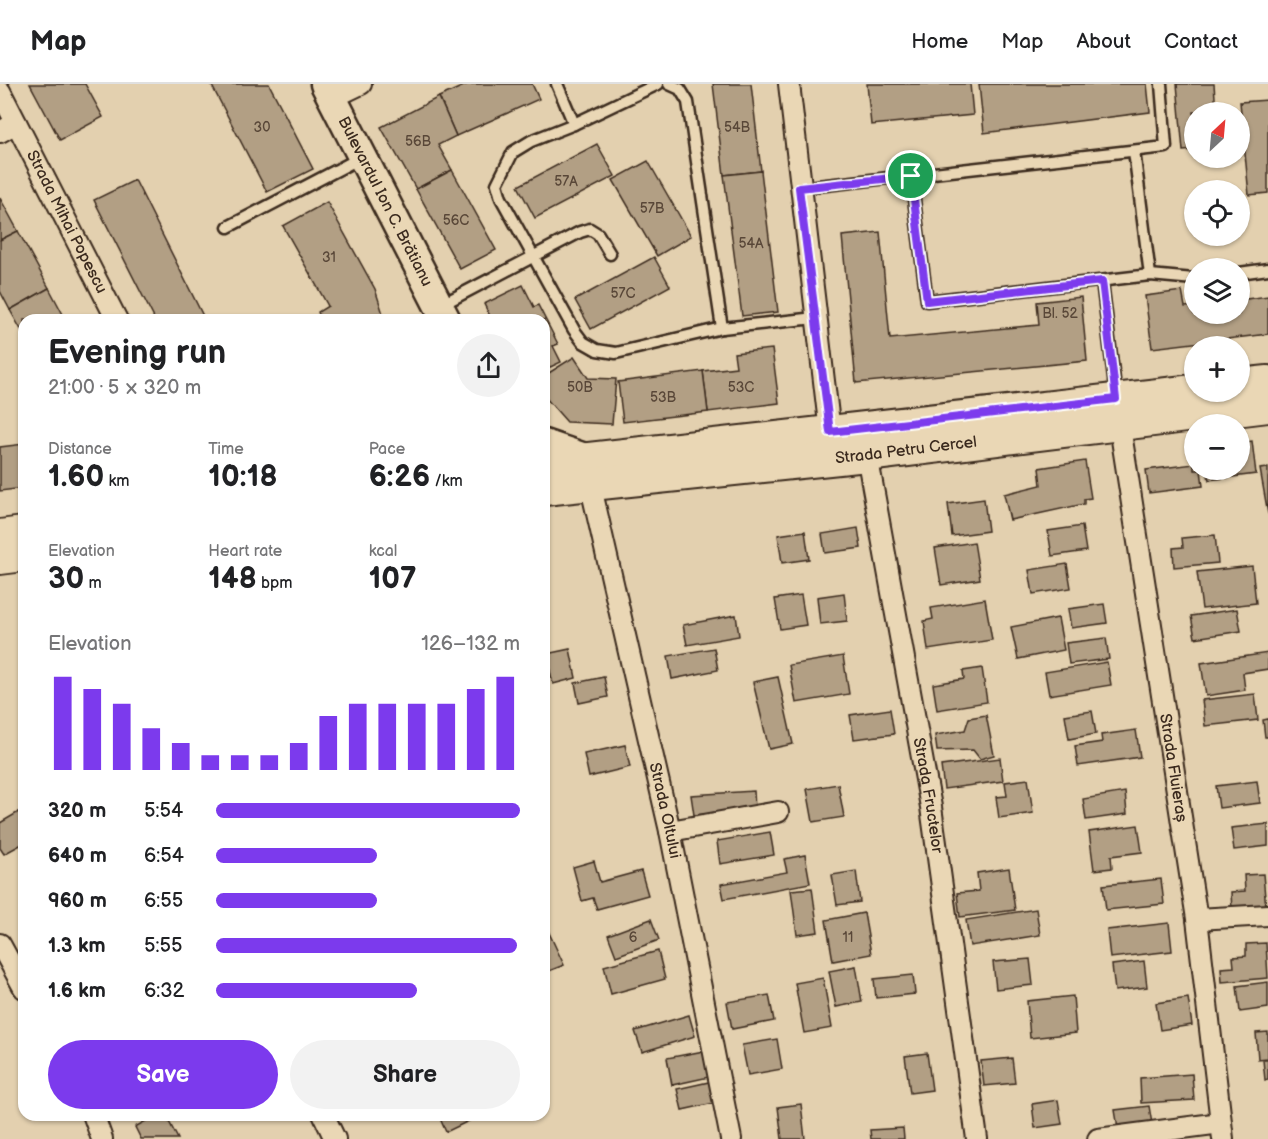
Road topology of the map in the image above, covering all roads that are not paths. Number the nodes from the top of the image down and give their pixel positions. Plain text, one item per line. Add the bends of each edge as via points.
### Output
1 (361, 84) edge
2 (557, 84) edge
3 (658, 84) edge
4 (669, 84) edge
5 (789, 84) edge
6 (1161, 84) edge
7 (0, 91) edge
8 (328, 91) edge
9 (574, 124) junction
10 (8, 128) edge
11 (1134, 151) junction
12 (362, 157) junction
13 (911, 176) junction
14 (799, 188) junction
15 (228, 227) dead end
16 (610, 254) dead end
17 (533, 256) junction
18 (1268, 269) edge
19 (1250, 271) edge
20 (1150, 275) junction
21 (1184, 278) edge
22 (1102, 281) junction
23 (443, 313) edge
24 (114, 314) edge
25 (815, 318) junction
26 (722, 328) junction
27 (1268, 382) edge
28 (1250, 384) edge
29 (1184, 394) edge
30 (1268, 406) edge
31 (1118, 412) junction
32 (830, 432) junction
33 (550, 448) edge
34 (867, 455) junction
35 (550, 465) edge
36 (589, 471) junction
37 (550, 487) edge
38 (18, 534) edge
39 (0, 536) edge
40 (18, 556) edge
41 (0, 558) edge
42 (778, 812) dead end
43 (670, 831) junction
44 (1268, 915) edge
45 (1197, 920) junction
46 (0, 944) edge
47 (18, 977) edge
48 (96, 1121) edge
49 (326, 1121) edge
50 (1222, 1131) edge
51 (102, 1139) edge
52 (335, 1139) edge
53 (731, 1139) edge
54 (977, 1139) edge
55 (1098, 1139) edge

1 - 8 street
2 - 9 lane
3 - 9 lane
4 - 26 lane via 680,89 688,102
5 - 14 street
6 - 11 lane via 1166,147
7 - 10 street, Strada Mihai Popescu
8 - 12 main road, Bulevardul Ion C. Brătianu
9 - 17 lane via 513,152 497,184
10 - 24 street, Strada Mihai Popescu
11 - 13 lane
11 - 20 lane
12 - 15 lane
12 - 23 main road, Bulevardul Ion C. Brătianu
13 - 14 lane
13 - 22 lane via 927,301
14 - 25 street
16 - 17 lane via 590,229
17 - 23 lane
17 - 26 lane via 574,330 583,342 597,350 616,353
18 - 19 lane
20 - 21 lane
20 - 22 lane
22 - 31 lane
25 - 26 lane
25 - 32 street
27 - 28 main road
29 - 31 main road, Strada Petru Cercel
30 - 31 main road, Strada Petru Cercel
31 - 32 main road, Strada Petru Cercel
31 - 34 main road, Strada Petru Cercel
31 - 45 street, Strada Fluieraș
32 - 36 main road, Strada Petru Cercel
33 - 36 main road
34 - 36 main road, Strada Petru Cercel
34 - 54 street, Strada Fructelor via 931,807
35 - 36 main road, Strada Petru Cercel
36 - 37 main road, Strada Petru Cercel
36 - 43 street, Strada Oltului
38 - 39 main road
40 - 41 main road
42 - 43 street
43 - 53 street, Strada Oltului
44 - 45 street
45 - 50 street, Strada Fluieraș
46 - 47 street
48 - 51 street
49 - 52 street
50 - 55 street

